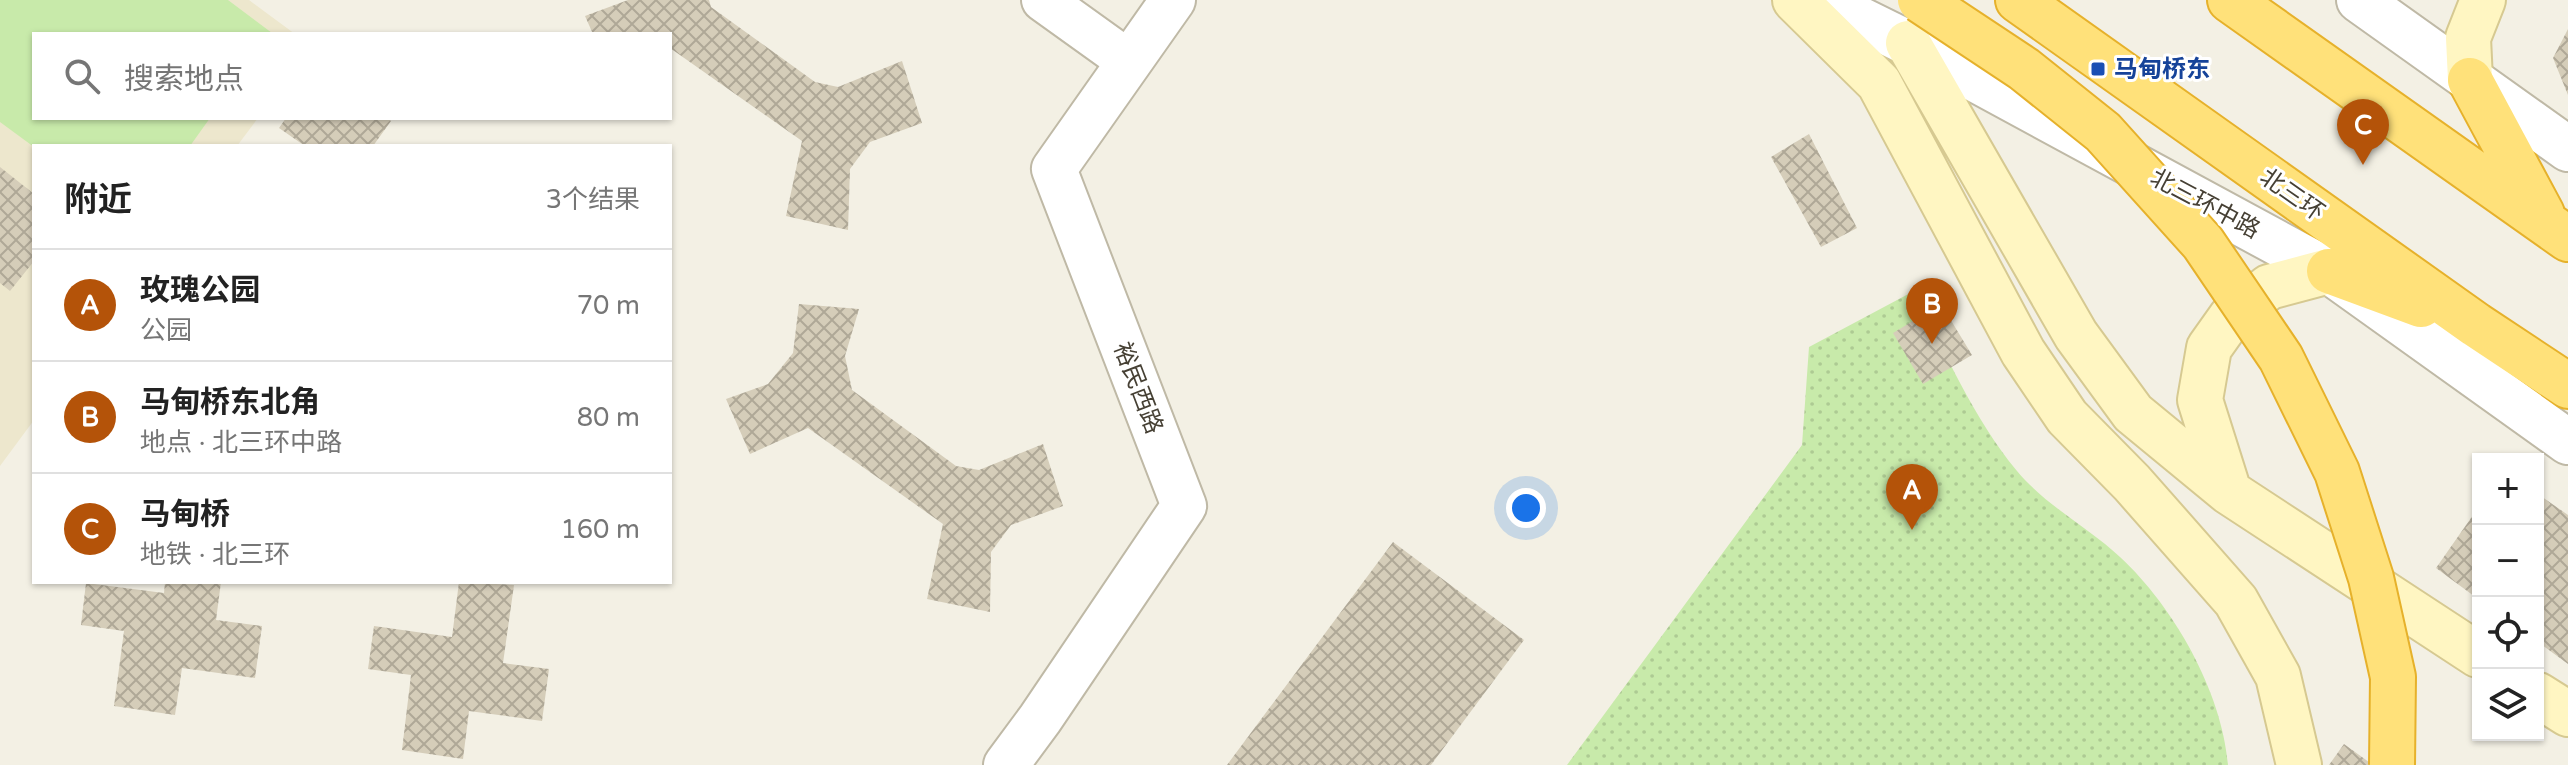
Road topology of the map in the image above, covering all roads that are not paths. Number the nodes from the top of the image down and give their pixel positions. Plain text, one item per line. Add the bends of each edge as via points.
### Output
1 (1043, 0) edge
2 (1173, 0) edge
3 (1795, 0) edge
4 (1821, 0) edge
5 (1920, 0) edge
6 (2018, 0) edge
7 (2230, 0) edge
8 (2359, 0) edge
9 (2483, 0) edge
10 (1908, 43) junction
11 (1128, 61) junction
12 (2470, 80) junction
13 (2568, 149) edge
14 (2557, 231) edge
15 (2329, 271) junction
16 (2476, 325) junction
17 (2568, 386) edge
18 (2568, 442) edge
19 (2229, 492) junction
20 (2472, 651) edge
21 (2544, 699) edge
22 (2568, 714) edge
23 (1006, 765) edge
24 (2299, 765) edge
25 (2392, 765) edge

1 - 11 street
2 - 11 street, 裕民西路
3 - 24 main road via 1879,83 2023,352 2067,417 2236,601 2278,676
4 - 10 street, 北三环中路
5 - 25 highway, bridge via 2024,69 2103,132 2203,243 2281,358 2337,472 2371,578 2393,677
6 - 16 highway, 北三环
7 - 14 highway
8 - 12 street
9 - 12 main road via 2468,38
10 - 15 street, 北三环中路
10 - 19 main road via 2076,335 2133,413
11 - 23 street, 裕民西路 via 1054,169 1184,506
12 - 13 street
12 - 14 highway
15 - 16 highway
15 - 18 street, 北三环中路
15 - 19 main road via 2269,287 2231,317 2209,348 2200,400
16 - 17 highway, 北三环
19 - 20 main road
21 - 22 main road

